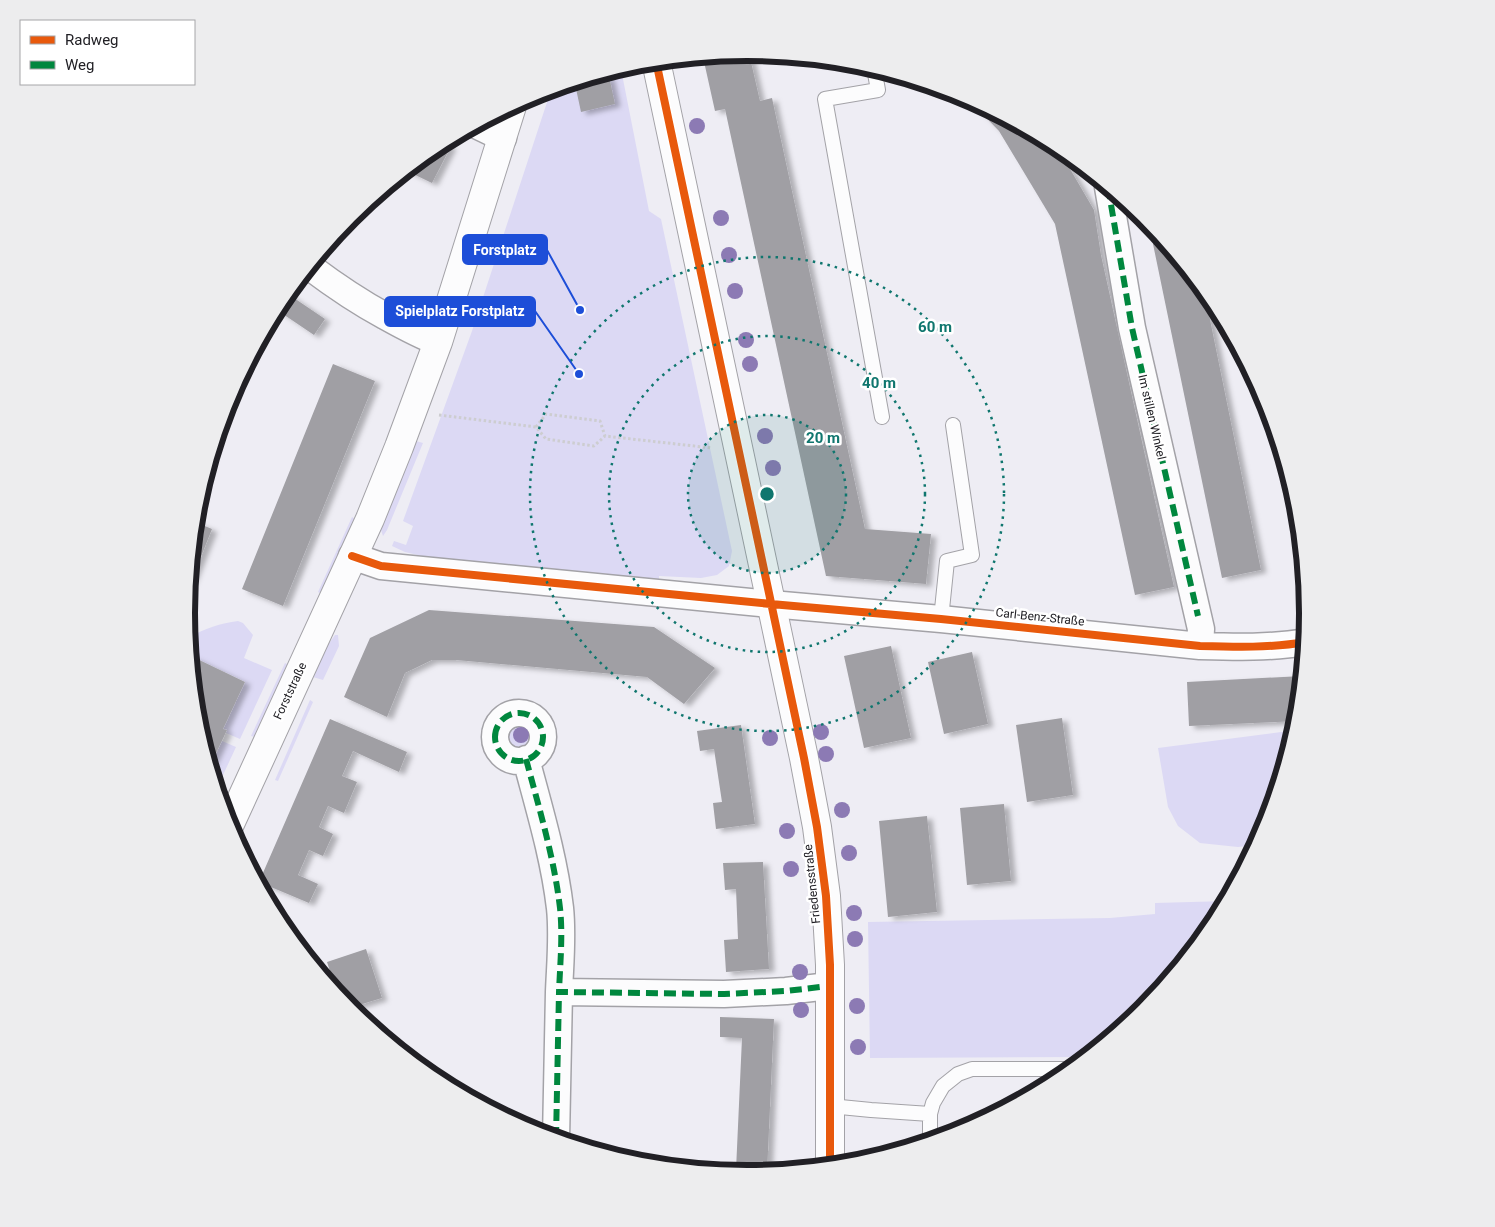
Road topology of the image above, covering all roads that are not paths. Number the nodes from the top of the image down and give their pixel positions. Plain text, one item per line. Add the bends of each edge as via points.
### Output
1 (657, 69) edge
2 (876, 77) edge
3 (509, 115) edge
4 (483, 128) edge
5 (503, 138) junction
6 (1110, 196) edge
7 (315, 270) edge
8 (438, 342) junction
9 (882, 417) dead end
10 (953, 426) dead end
11 (352, 556) junction
12 (771, 604) junction
13 (941, 619) junction
14 (1299, 643) edge
15 (1200, 646) junction
16 (526, 759) dead end
17 (233, 814) edge
18 (829, 986) junction
19 (559, 992) junction
20 (1060, 1069) edge
21 (830, 1106) junction
22 (930, 1114) junction
23 (556, 1131) edge
24 (930, 1134) edge
25 (830, 1159) edge

1 - 12 street, Friedensstraße
2 - 9 lane via 878,90 825,100
3 - 5 street, Forststraße
4 - 5 street
5 - 8 street, Forststraße
6 - 15 street, Im stillen Winkel via 1132,328 1201,629
7 - 8 street via 363,304 408,330
8 - 11 street, Forststraße via 399,447
10 - 13 lane via 972,555 947,561
11 - 12 street, Carl-Benz-Straße via 381,566
11 - 17 street, Forststraße
12 - 13 street, Carl-Benz-Straße
12 - 18 street, Friedensstraße via 817,828 826,896
13 - 15 street, Carl-Benz-Straße
14 - 15 street, Carl-Benz-Straße
16 - 19 street via 558,891
18 - 19 street via 724,994
18 - 21 street, Friedensstraße
19 - 23 street
20 - 22 lane via 972,1069 958,1074 943,1086
21 - 22 lane
21 - 25 street, Friedensstraße
22 - 24 lane

